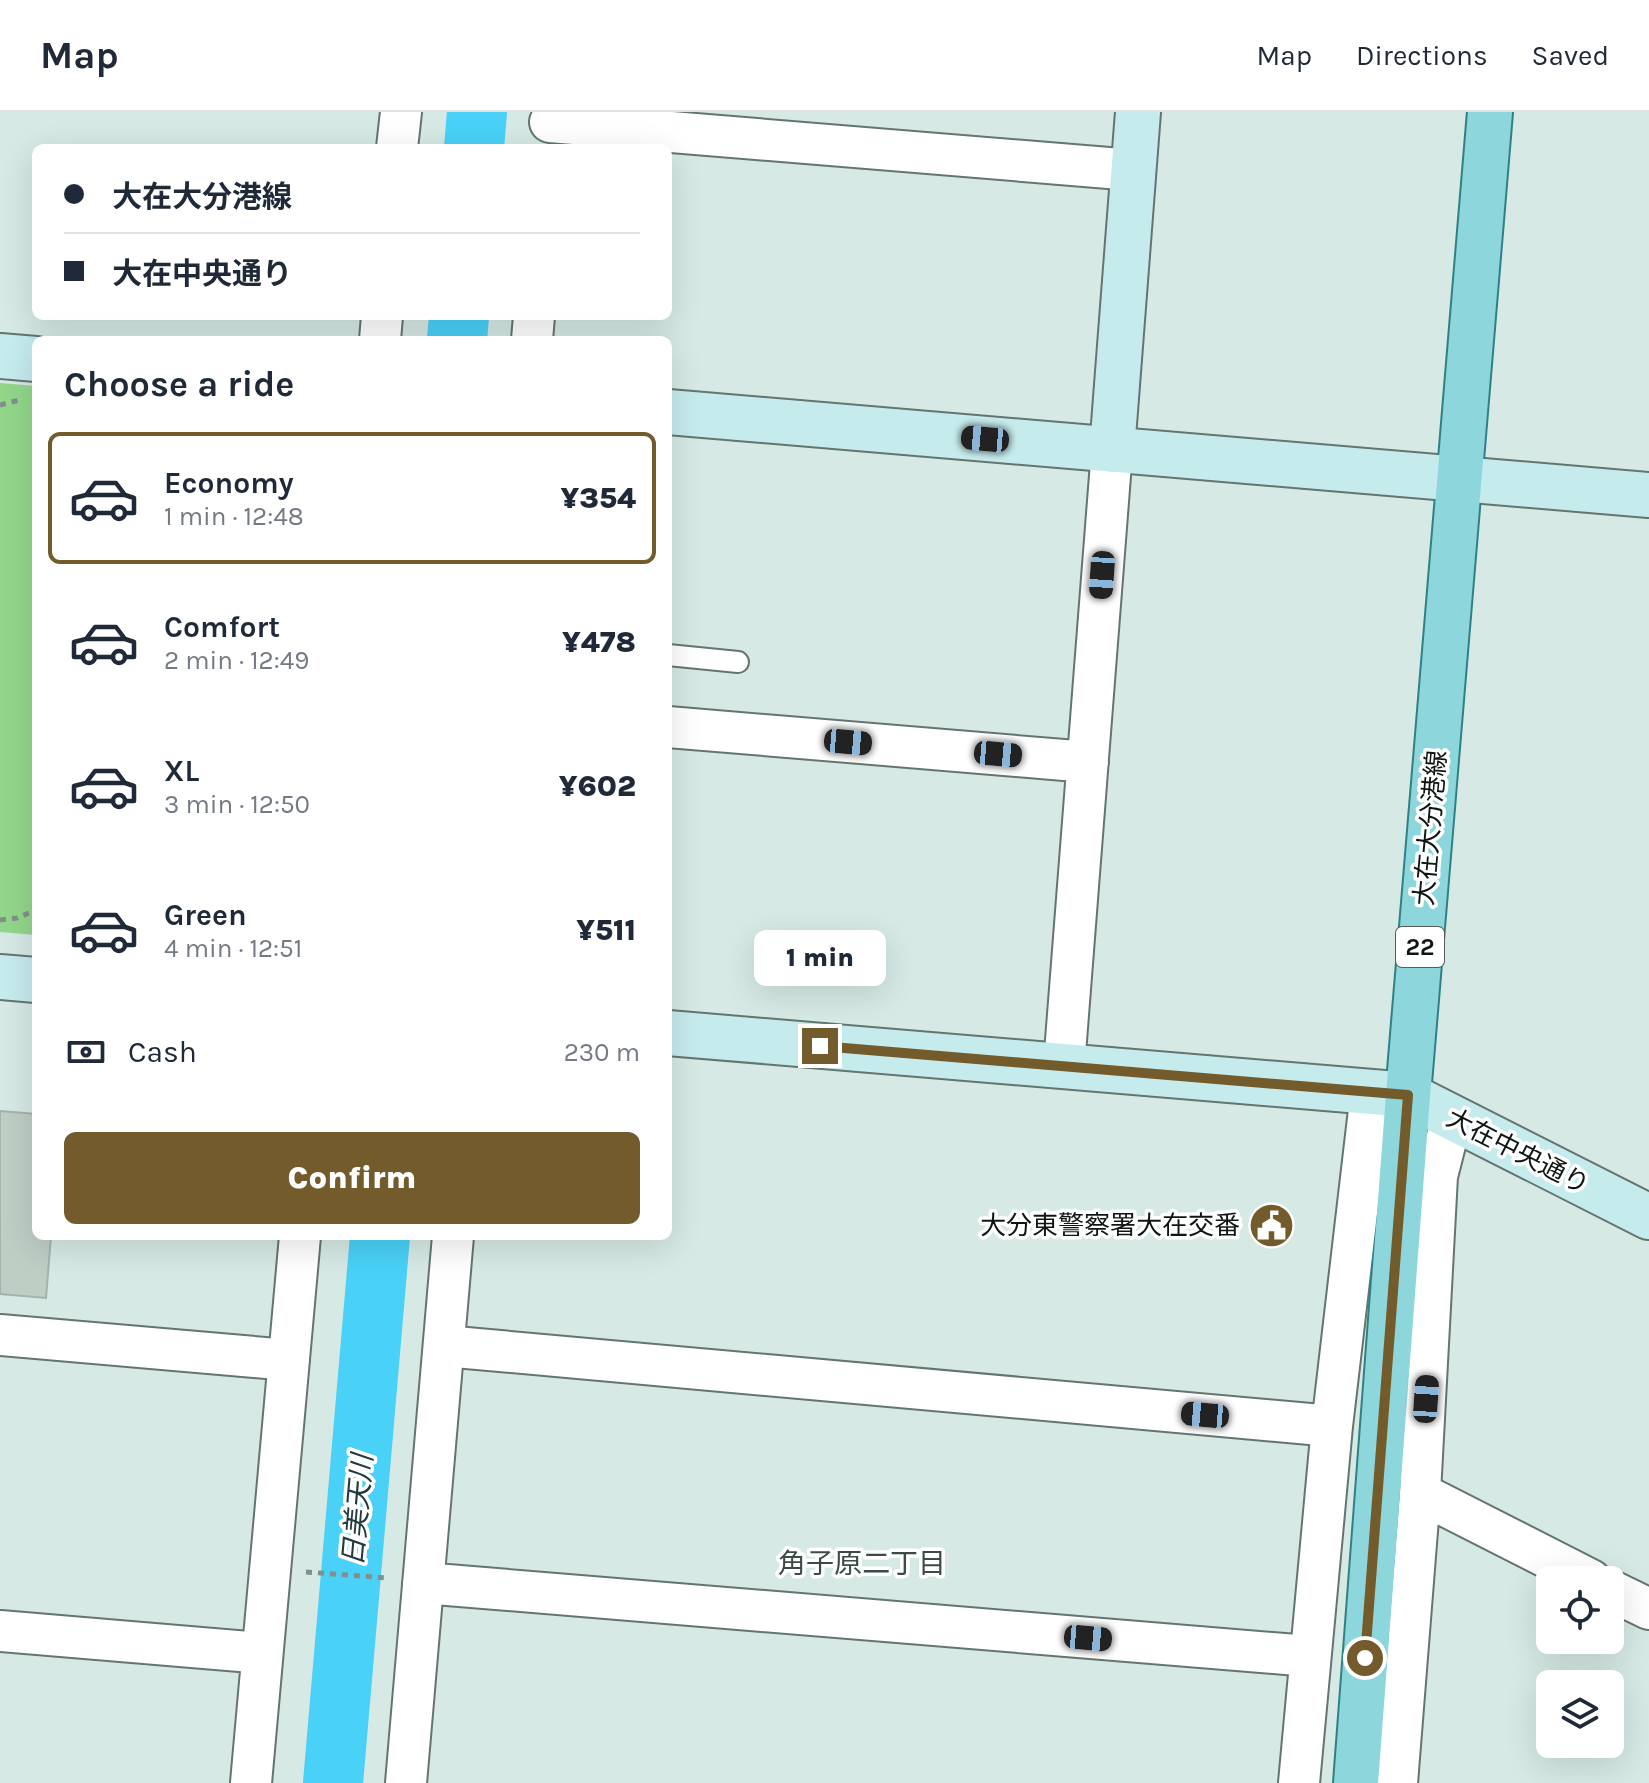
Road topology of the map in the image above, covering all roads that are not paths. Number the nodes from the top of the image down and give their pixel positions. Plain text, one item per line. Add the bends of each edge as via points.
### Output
1 (401, 112) edge
2 (1138, 112) edge
3 (1490, 112) edge
4 (752, 125) edge
5 (550, 127) edge
6 (397, 144) edge
7 (1133, 170) junction
8 (0, 356) edge
9 (32, 359) edge
10 (672, 412) edge
11 (1112, 450) junction
12 (1459, 479) junction
13 (1649, 495) edge
14 (672, 655) edge
15 (738, 662) dead end
16 (672, 727) edge
17 (1088, 762) junction
18 (0, 977) edge
19 (32, 980) edge
20 (672, 1033) edge
21 (1064, 1066) junction
22 (1389, 1094) junction
23 (1452, 1117) junction
24 (1649, 1217) edge
25 (300, 1240) edge
26 (453, 1240) edge
27 (0, 1335) edge
28 (444, 1346) junction
29 (289, 1360) junction
30 (1332, 1426) junction
31 (1420, 1493) junction
32 (1563, 1566) edge
33 (410, 1581) junction
34 (1624, 1597) edge
35 (1649, 1609) edge
36 (0, 1631) edge
37 (262, 1653) junction
38 (1309, 1656) junction
39 (251, 1783) edge
40 (406, 1783) edge
41 (1299, 1783) edge
42 (1356, 1783) edge
43 (1397, 1783) edge

1 - 6 street
2 - 7 street
3 - 12 main road, 大在大分港線 / 22
4 - 5 street
4 - 7 street
7 - 11 street
8 - 9 street
10 - 11 street
11 - 12 street
11 - 17 street
12 - 13 street
12 - 22 main road, 大在大分港線 / 22
14 - 15 lane
16 - 17 street
17 - 21 street
18 - 19 street
20 - 21 street, 大在中央通り
21 - 22 street, 大在中央通り
22 - 23 street, 大在中央通り
22 - 30 street
22 - 42 main road, 大在大分港線 / 22
23 - 24 street, 大在中央通り
23 - 31 street via 1437,1176
25 - 29 street
26 - 28 street
27 - 29 street
28 - 30 street
28 - 33 street
29 - 37 street
30 - 38 street
31 - 32 street
31 - 43 street
33 - 38 street
33 - 40 street
34 - 35 street
36 - 37 street
37 - 39 street
38 - 41 street

